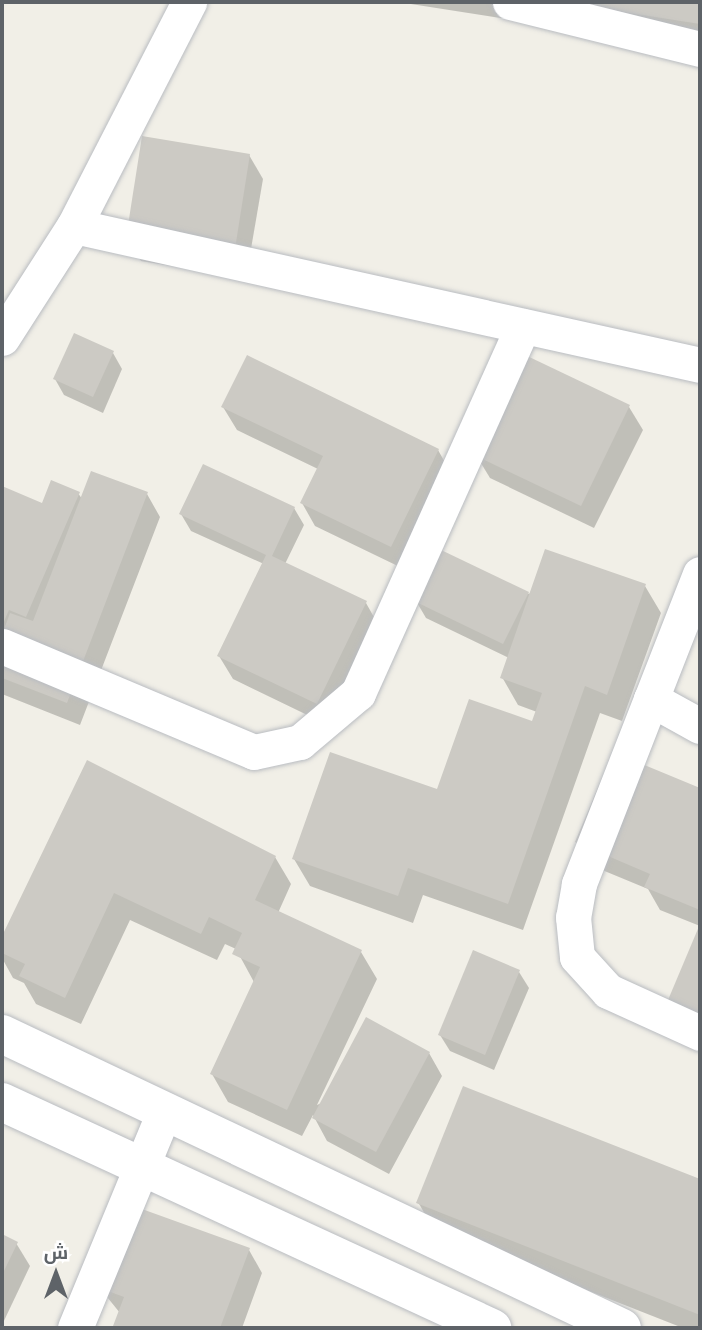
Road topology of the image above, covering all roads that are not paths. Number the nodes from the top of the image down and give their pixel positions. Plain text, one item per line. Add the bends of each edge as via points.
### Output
1 (188, 2) edge
2 (510, 2) edge
3 (700, 49) edge
4 (74, 226) junction
5 (523, 326) junction
6 (2, 338) edge
7 (700, 365) edge
8 (700, 573) edge
9 (2, 646) edge
10 (651, 699) junction
11 (700, 726) edge
12 (700, 1033) edge
13 (2, 1034) edge
14 (2, 1102) edge
15 (165, 1110) junction
16 (141, 1165) junction
17 (75, 1328) edge
18 (492, 1328) edge
19 (622, 1328) edge

1 - 4 street
2 - 3 street
4 - 5 street
4 - 6 street
5 - 7 street
5 - 9 street via 358,693 300,742 254,752
8 - 10 street
10 - 11 street
10 - 12 street via 579,884 573,917 577,957 607,991
13 - 15 street
14 - 16 street
15 - 16 street
15 - 19 street
16 - 17 street
16 - 18 street

